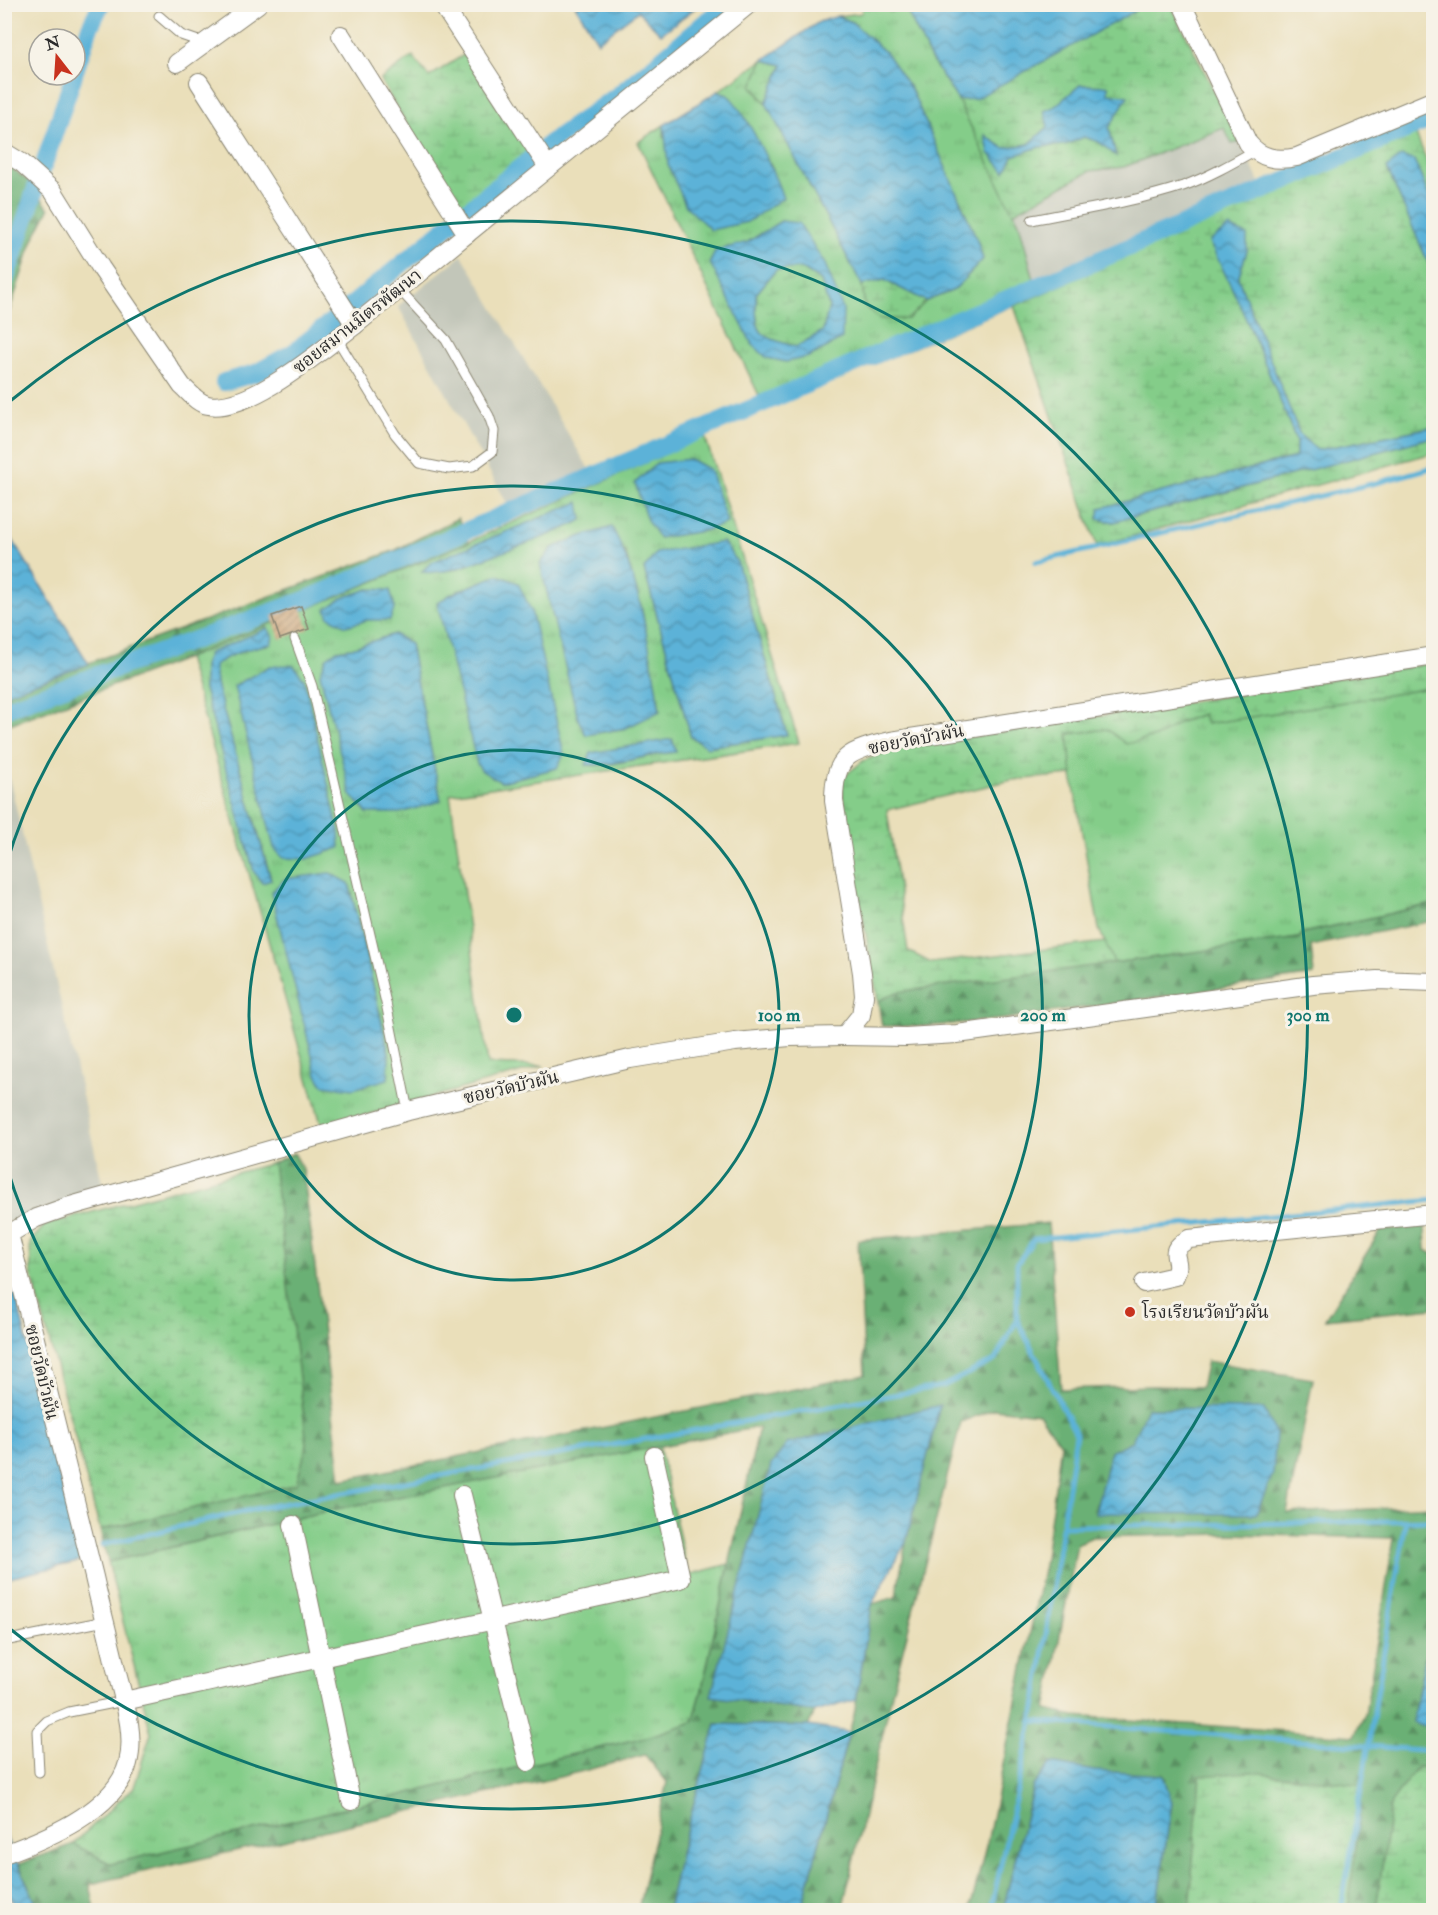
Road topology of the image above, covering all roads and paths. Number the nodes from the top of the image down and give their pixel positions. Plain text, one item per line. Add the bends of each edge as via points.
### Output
1 (258, 4) edge
2 (442, 4) edge
3 (749, 4) edge
4 (1182, 4) edge
5 (159, 16) dead end
6 (341, 35) dead end
7 (204, 43) junction
8 (177, 63) dead end
9 (200, 82) dead end
10 (1434, 100) edge
11 (4, 152) edge
12 (1254, 152) junction
13 (548, 167) junction
14 (1032, 220) dead end
15 (467, 234) junction
16 (399, 290) junction
17 (355, 325) junction
18 (337, 339) junction
19 (295, 639) dead end
20 (1434, 656) edge
21 (1434, 982) edge
22 (844, 1036) junction
23 (408, 1111) junction
24 (1434, 1214) edge
25 (7, 1229) edge
26 (1144, 1283) dead end
27 (654, 1456) dead end
28 (462, 1495) dead end
29 (292, 1525) dead end
30 (493, 1620) junction
31 (105, 1621) junction
32 (4, 1641) edge
33 (321, 1658) junction
34 (124, 1701) junction
35 (528, 1762) dead end
36 (39, 1772) dead end
37 (351, 1801) dead end
38 (4, 1854) edge

1 - 7 street
2 - 13 street
3 - 13 street, ซอยสมานมิตรพัฒนา
4 - 12 street
5 - 7 lane via 181,35
6 - 15 street
7 - 8 street
9 - 17 street
10 - 12 street via 1296,157 1281,160
11 - 18 street, ซอยสมานมิตรพัฒนา via 41,178 57,197 182,386 205,405 234,403 264,390
12 - 14 lane via 1183,185
13 - 15 street, ซอยสมานมิตรพัฒนา
15 - 16 street, ซอยสมานมิตรพัฒนา
16 - 17 street, ซอยสมานมิตรพัฒนา
16 - 18 lane via 446,340 489,416 494,431 492,452 473,466 449,469 419,463 395,434
17 - 18 street, ซอยสมานมิตรพัฒนา
19 - 23 lane via 312,686
20 - 22 street, ซอยวัดบัวผัน via 891,741 849,755 838,766 834,801 864,996 861,1015
21 - 22 street via 1377,980 1313,985 957,1034
22 - 23 street, ซอยวัดบัวผัน via 735,1042 630,1059
23 - 25 street, ซอยวัดบัวผัน via 67,1207
24 - 26 street via 1189,1239 1175,1250 1175,1276
25 - 31 street, ซอยวัดบัวผัน
27 - 30 street via 681,1579
28 - 30 street
29 - 33 street
30 - 33 street
30 - 35 street
31 - 32 lane
31 - 34 street, ซอยวัดบัวผัน
33 - 34 street
33 - 37 street
34 - 36 lane via 47,1720 37,1731
34 - 38 street, ซอยวัดบัวผัน via 131,1742 128,1764 116,1787 101,1803 54,1834

